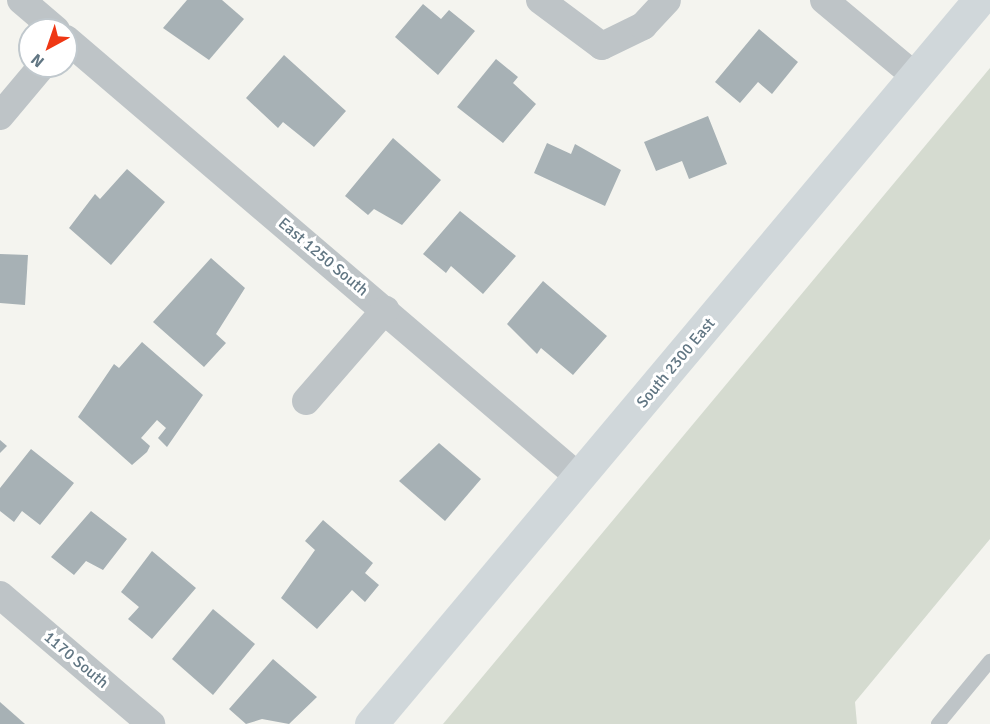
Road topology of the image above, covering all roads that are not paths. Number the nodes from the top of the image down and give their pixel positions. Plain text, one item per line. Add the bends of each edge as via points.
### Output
1 (21, 0) edge
2 (540, 0) edge
3 (668, 0) edge
4 (824, 0) edge
5 (979, 0) edge
6 (42, 18) edge
7 (78, 49) edge
8 (916, 77) junction
9 (32, 78) edge
10 (0, 116) edge
11 (385, 310) junction
12 (306, 401) dead end
13 (579, 477) junction
14 (0, 595) edge
15 (990, 661) edge
16 (151, 724) edge
17 (371, 724) edge
18 (938, 724) edge

1 - 6 street
2 - 3 street via 602,46 643,26
4 - 8 street
5 - 8 street, South 2300 East
7 - 11 street, East 1250 South
8 - 13 street, South 2300 East
9 - 10 street
11 - 12 street
11 - 13 street, East 1250 South
13 - 17 street, South 2300 East
14 - 16 street, 1170 South
15 - 18 lane

